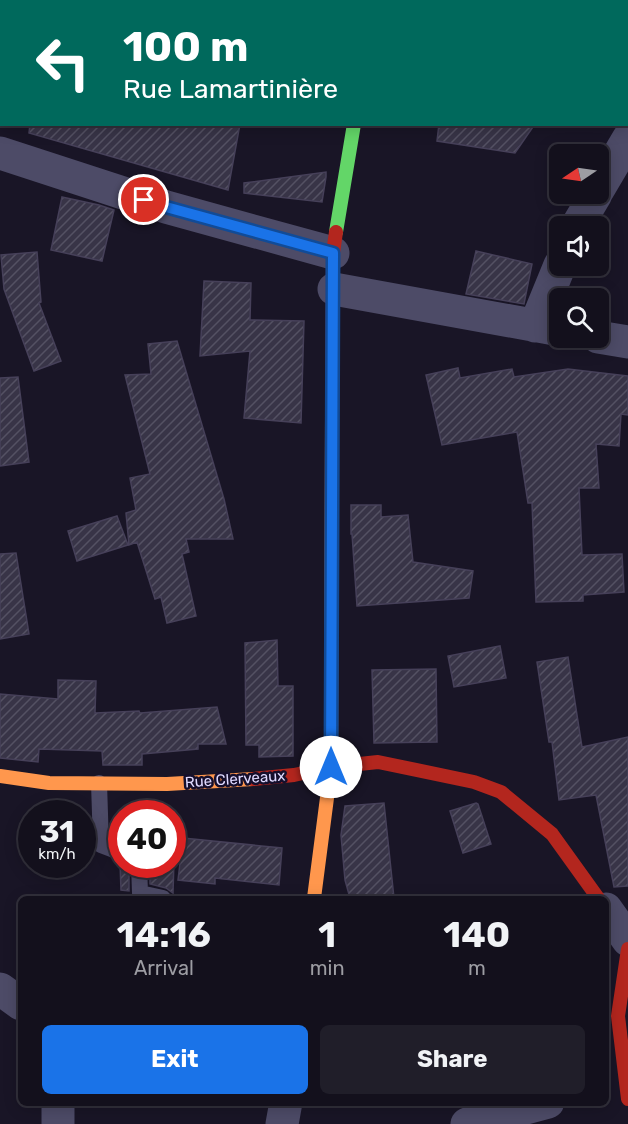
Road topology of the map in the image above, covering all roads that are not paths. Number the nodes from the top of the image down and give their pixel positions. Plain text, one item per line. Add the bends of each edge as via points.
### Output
1 (354, 126) edge
2 (628, 139) edge
3 (0, 153) edge
4 (609, 173) edge
5 (333, 253) junction
6 (558, 276) edge
7 (334, 289) junction
8 (547, 328) edge
9 (609, 339) edge
10 (628, 342) edge
11 (331, 767) junction
12 (0, 776) edge
13 (99, 783) junction
14 (108, 848) edge
15 (139, 878) edge
16 (154, 896) edge
17 (314, 896) edge
18 (597, 896) edge
19 (609, 913) edge
20 (628, 940) edge
21 (628, 949) edge
22 (0, 989) edge
23 (18, 1002) edge
24 (620, 1089) edge
25 (58, 1106) edge
26 (285, 1106) edge
27 (533, 1106) edge
28 (58, 1124) edge
29 (282, 1124) edge
30 (467, 1124) edge

1 - 5 street
2 - 4 street
3 - 5 street via 166,207
5 - 7 street
6 - 8 street
7 - 8 street
7 - 11 street
9 - 10 street
11 - 13 street, Rue Clerveaux via 257,779
11 - 17 street
11 - 18 street, Rue Clerveaux via 378,762 474,782 501,792 552,834
12 - 13 street, Rue Clerveaux via 49,783
13 - 14 lane via 101,845
15 - 16 lane via 140,893
19 - 20 street
21 - 24 street via 618,1016
22 - 23 street
25 - 28 street
26 - 29 street
27 - 30 street

